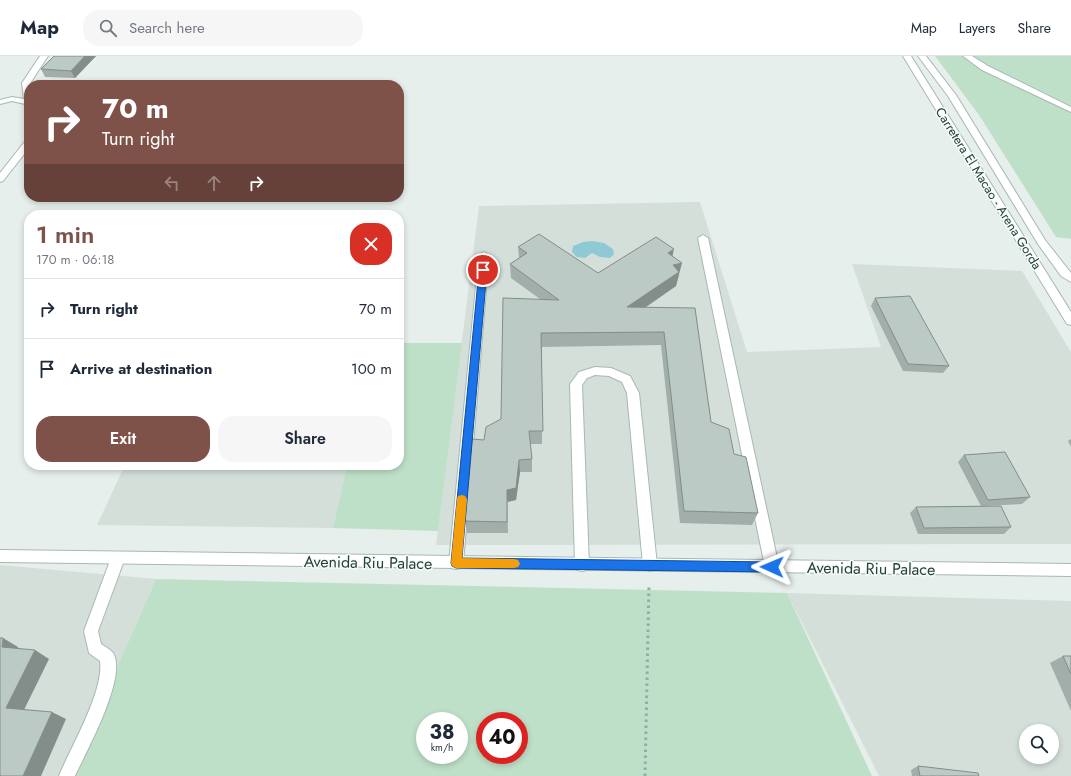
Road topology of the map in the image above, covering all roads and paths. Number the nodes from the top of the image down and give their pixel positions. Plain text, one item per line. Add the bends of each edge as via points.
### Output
1 (44, 56) edge
2 (907, 56) edge
3 (922, 56) edge
4 (967, 56) edge
5 (28, 80) edge
6 (0, 102) edge
7 (24, 103) edge
8 (1071, 110) edge
9 (24, 148) edge
10 (0, 179) edge
11 (704, 238) dead end
12 (484, 255) dead end
13 (1071, 278) edge
14 (1071, 321) edge
15 (0, 556) edge
16 (118, 558) junction
17 (456, 563) junction
18 (582, 565) junction
19 (650, 565) junction
20 (772, 567) junction
21 (1071, 570) edge
22 (67, 776) edge
23 (645, 776) edge

1 - 5 street
2 - 14 street, Carretera El Macao - Arena Gorda
3 - 13 street via 952,95 1041,242 1065,274
4 - 8 street via 985,68
6 - 7 street via 12,99
9 - 10 street
11 - 20 street
12 - 17 street
15 - 16 street, Avenida Riu Palace
16 - 17 street, Avenida Riu Palace
16 - 22 street via 91,631 94,648 107,657 109,671 104,694
17 - 18 street, Avenida Riu Palace
18 - 19 street, Avenida Riu Palace
18 - 19 street via 576,384 584,375 595,371 611,372 626,379 633,393
19 - 20 street, Avenida Riu Palace
19 - 23 path
20 - 21 street, Avenida Riu Palace

